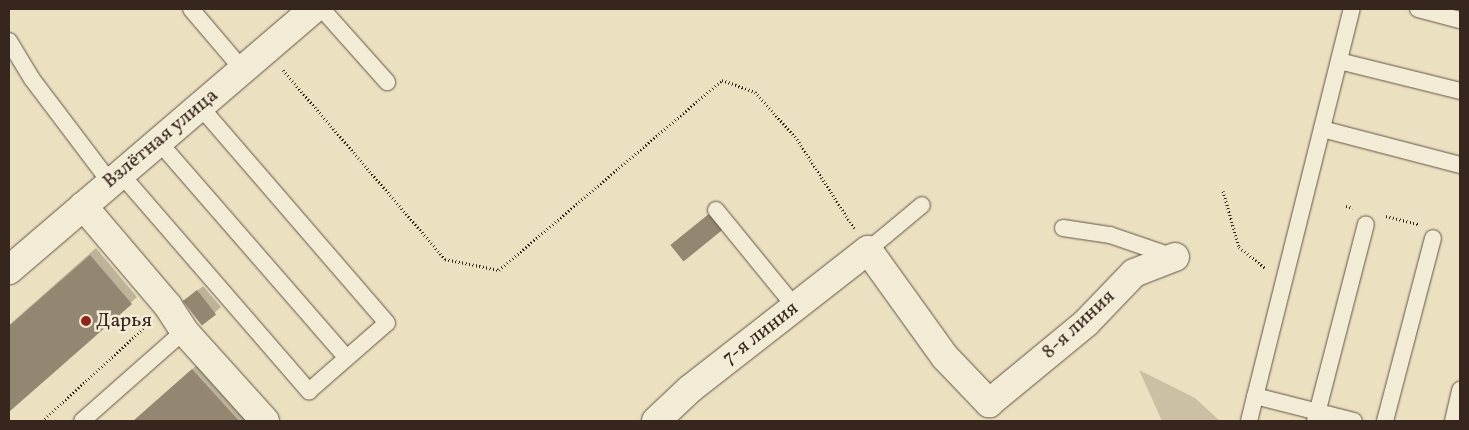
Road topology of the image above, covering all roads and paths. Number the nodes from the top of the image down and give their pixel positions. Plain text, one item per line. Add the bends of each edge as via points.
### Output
1 (191, 9) edge
2 (313, 9) edge
3 (322, 9) edge
4 (1352, 9) edge
5 (1418, 9) edge
6 (1460, 20) edge
7 (9, 41) edge
8 (266, 50) junction
9 (1339, 61) junction
10 (243, 70) junction
11 (386, 82) dead end
12 (1460, 92) edge
13 (200, 106) junction
14 (1322, 129) junction
15 (158, 141) junction
16 (1460, 165) edge
17 (115, 178) junction
18 (1223, 191) dead end
19 (922, 205) dead end
20 (83, 206) junction
21 (1346, 206) dead end
22 (1355, 208) dead end
23 (716, 210) dead end
24 (1384, 215) dead end
25 (1366, 224) dead end
26 (1422, 225) dead end
27 (1063, 228) dead end
28 (1433, 238) dead end
29 (868, 250) junction
30 (1175, 257) joint
31 (9, 270) edge
32 (1284, 279) junction
33 (168, 306) junction
34 (795, 307) junction
35 (184, 331) junction
36 (346, 357) junction
37 (1460, 390) edge
38 (1255, 396) junction
39 (1316, 416) edge
40 (42, 421) edge
41 (82, 421) edge
42 (265, 421) edge
43 (656, 421) edge
44 (1249, 421) edge
45 (1354, 421) edge
46 (1385, 421) edge
47 (1453, 421) edge

1 - 10 lane
2 - 8 street, Взлётная улица
3 - 11 lane
4 - 9 lane
5 - 6 lane
7 - 17 lane via 32,79
8 - 10 street, Взлётная улица
8 - 29 path via 445,259 499,270 722,80 755,92 797,139
9 - 12 lane
9 - 14 lane
10 - 13 street, Взлётная улица
13 - 15 street, Взлётная улица
13 - 36 lane via 387,323
14 - 16 lane
14 - 32 lane
15 - 17 street, Взлётная улица
15 - 36 lane
17 - 20 street, Взлётная улица
17 - 36 lane via 308,391
18 - 32 path via 1238,247
19 - 29 lane
20 - 31 street, Взлётная улица
20 - 33 street
21 - 22 path
23 - 34 lane
24 - 26 path
25 - 39 lane
27 - 30 lane via 1110,236
28 - 46 lane
29 - 30 street, 8-я линия via 945,357 989,403 1086,323 1134,273
29 - 34 street, 7-я линия
32 - 38 lane
33 - 35 street
33 - 40 path
34 - 43 street, 7-я линия via 690,389
35 - 41 lane
35 - 42 street
37 - 47 lane
38 - 39 lane
38 - 44 lane
39 - 45 lane

